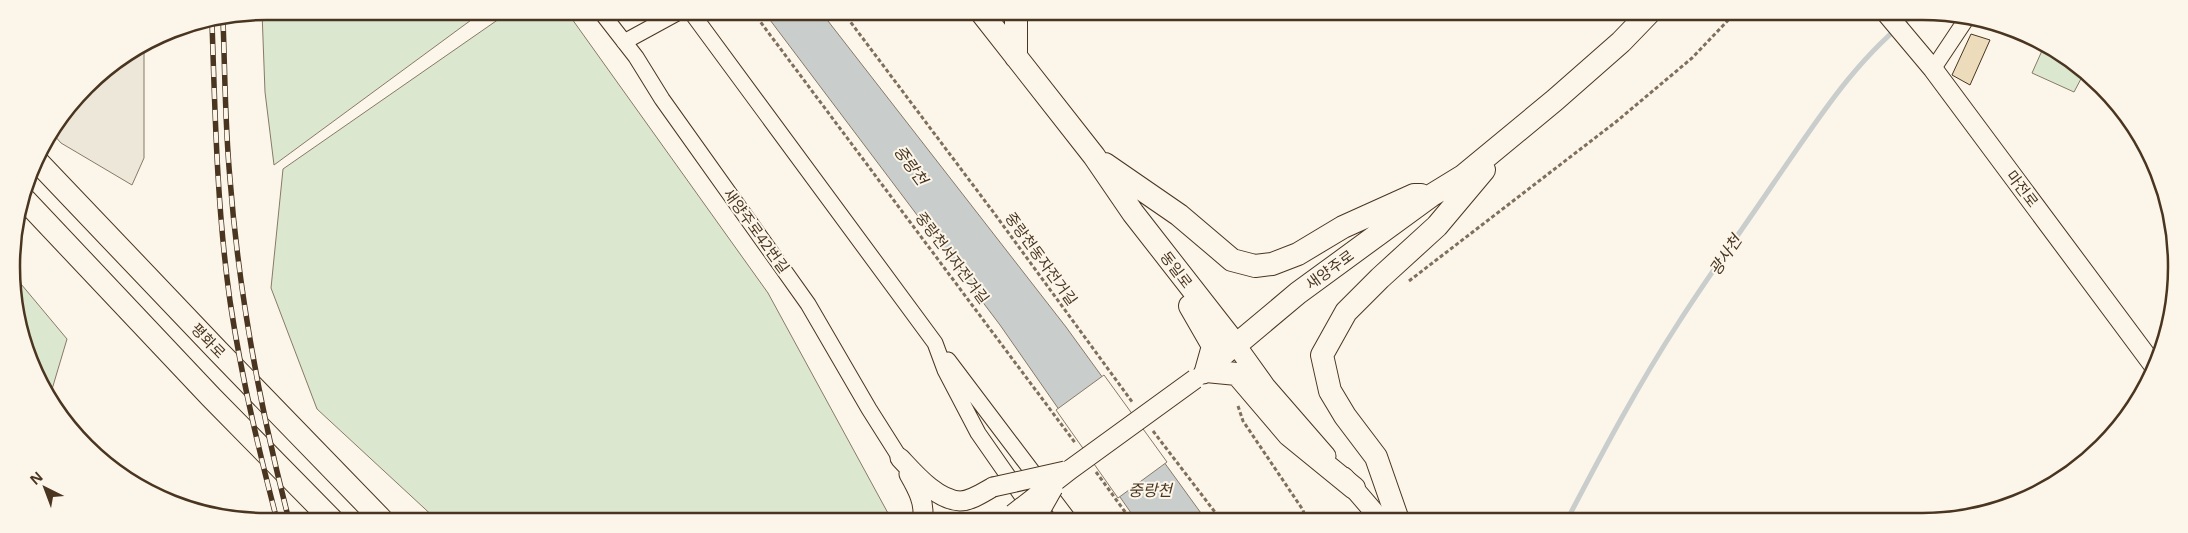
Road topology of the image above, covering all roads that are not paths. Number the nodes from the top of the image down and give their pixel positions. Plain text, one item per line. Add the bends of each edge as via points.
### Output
1 (607, 20) edge
2 (664, 20) edge
3 (696, 20) edge
4 (973, 20) edge
5 (987, 20) edge
6 (1017, 20) edge
7 (1642, 20) edge
8 (1892, 20) edge
9 (1962, 24) edge
10 (624, 42) junction
11 (1928, 62) junction
12 (1023, 66) junction
13 (1516, 132) junction
14 (1094, 156) junction
15 (41, 166) edge
16 (1432, 195) junction
17 (28, 203) edge
18 (1134, 214) junction
19 (935, 343) junction
20 (1236, 345) junction
21 (2149, 360) edge
22 (1200, 375) junction
23 (900, 458) junction
24 (1064, 474) junction
25 (1354, 488) junction
26 (325, 513) edge
27 (375, 513) edge
28 (924, 513) edge
29 (1014, 513) edge
30 (1032, 513) edge
31 (1041, 513) edge
32 (1064, 513) edge
33 (1375, 513) edge
34 (1396, 513) edge

1 - 10 street, 새양주로42번길
2 - 10 street
3 - 19 street
4 - 12 main road
5 - 12 main road, 동일로
6 - 12 main road
7 - 13 main road, 새양주로 via 1622,42
8 - 11 street, 마전로
9 - 11 street
10 - 23 street, 새양주로42번길 via 808,304
11 - 21 street, 마전로
12 - 14 main road, 동일로
13 - 16 main road, 새양주로 via 1463,176
13 - 34 main road via 1437,226 1346,312 1322,355 1330,391 1376,457
14 - 16 main road via 1179,215 1232,260 1255,266 1272,264 1298,254 1343,227 1414,195
14 - 18 main road, 동일로
15 - 27 main road, 평화로
16 - 20 main road, 새양주로 via 1298,293
17 - 26 main road
18 - 20 main road, 동일로
18 - 22 main road via 1213,346
19 - 30 street via 978,434
19 - 32 street
20 - 22 street, 새양주로
20 - 25 street, 동일로 via 1266,387
22 - 24 street, 새양주로, bridge
22 - 25 main road via 1237,374 1289,435
23 - 24 street, bridge via 926,486 961,501 993,487
23 - 28 street via 918,489
24 - 29 street, 새양주로, bridge
24 - 31 street, bridge
25 - 33 street, 동일로

